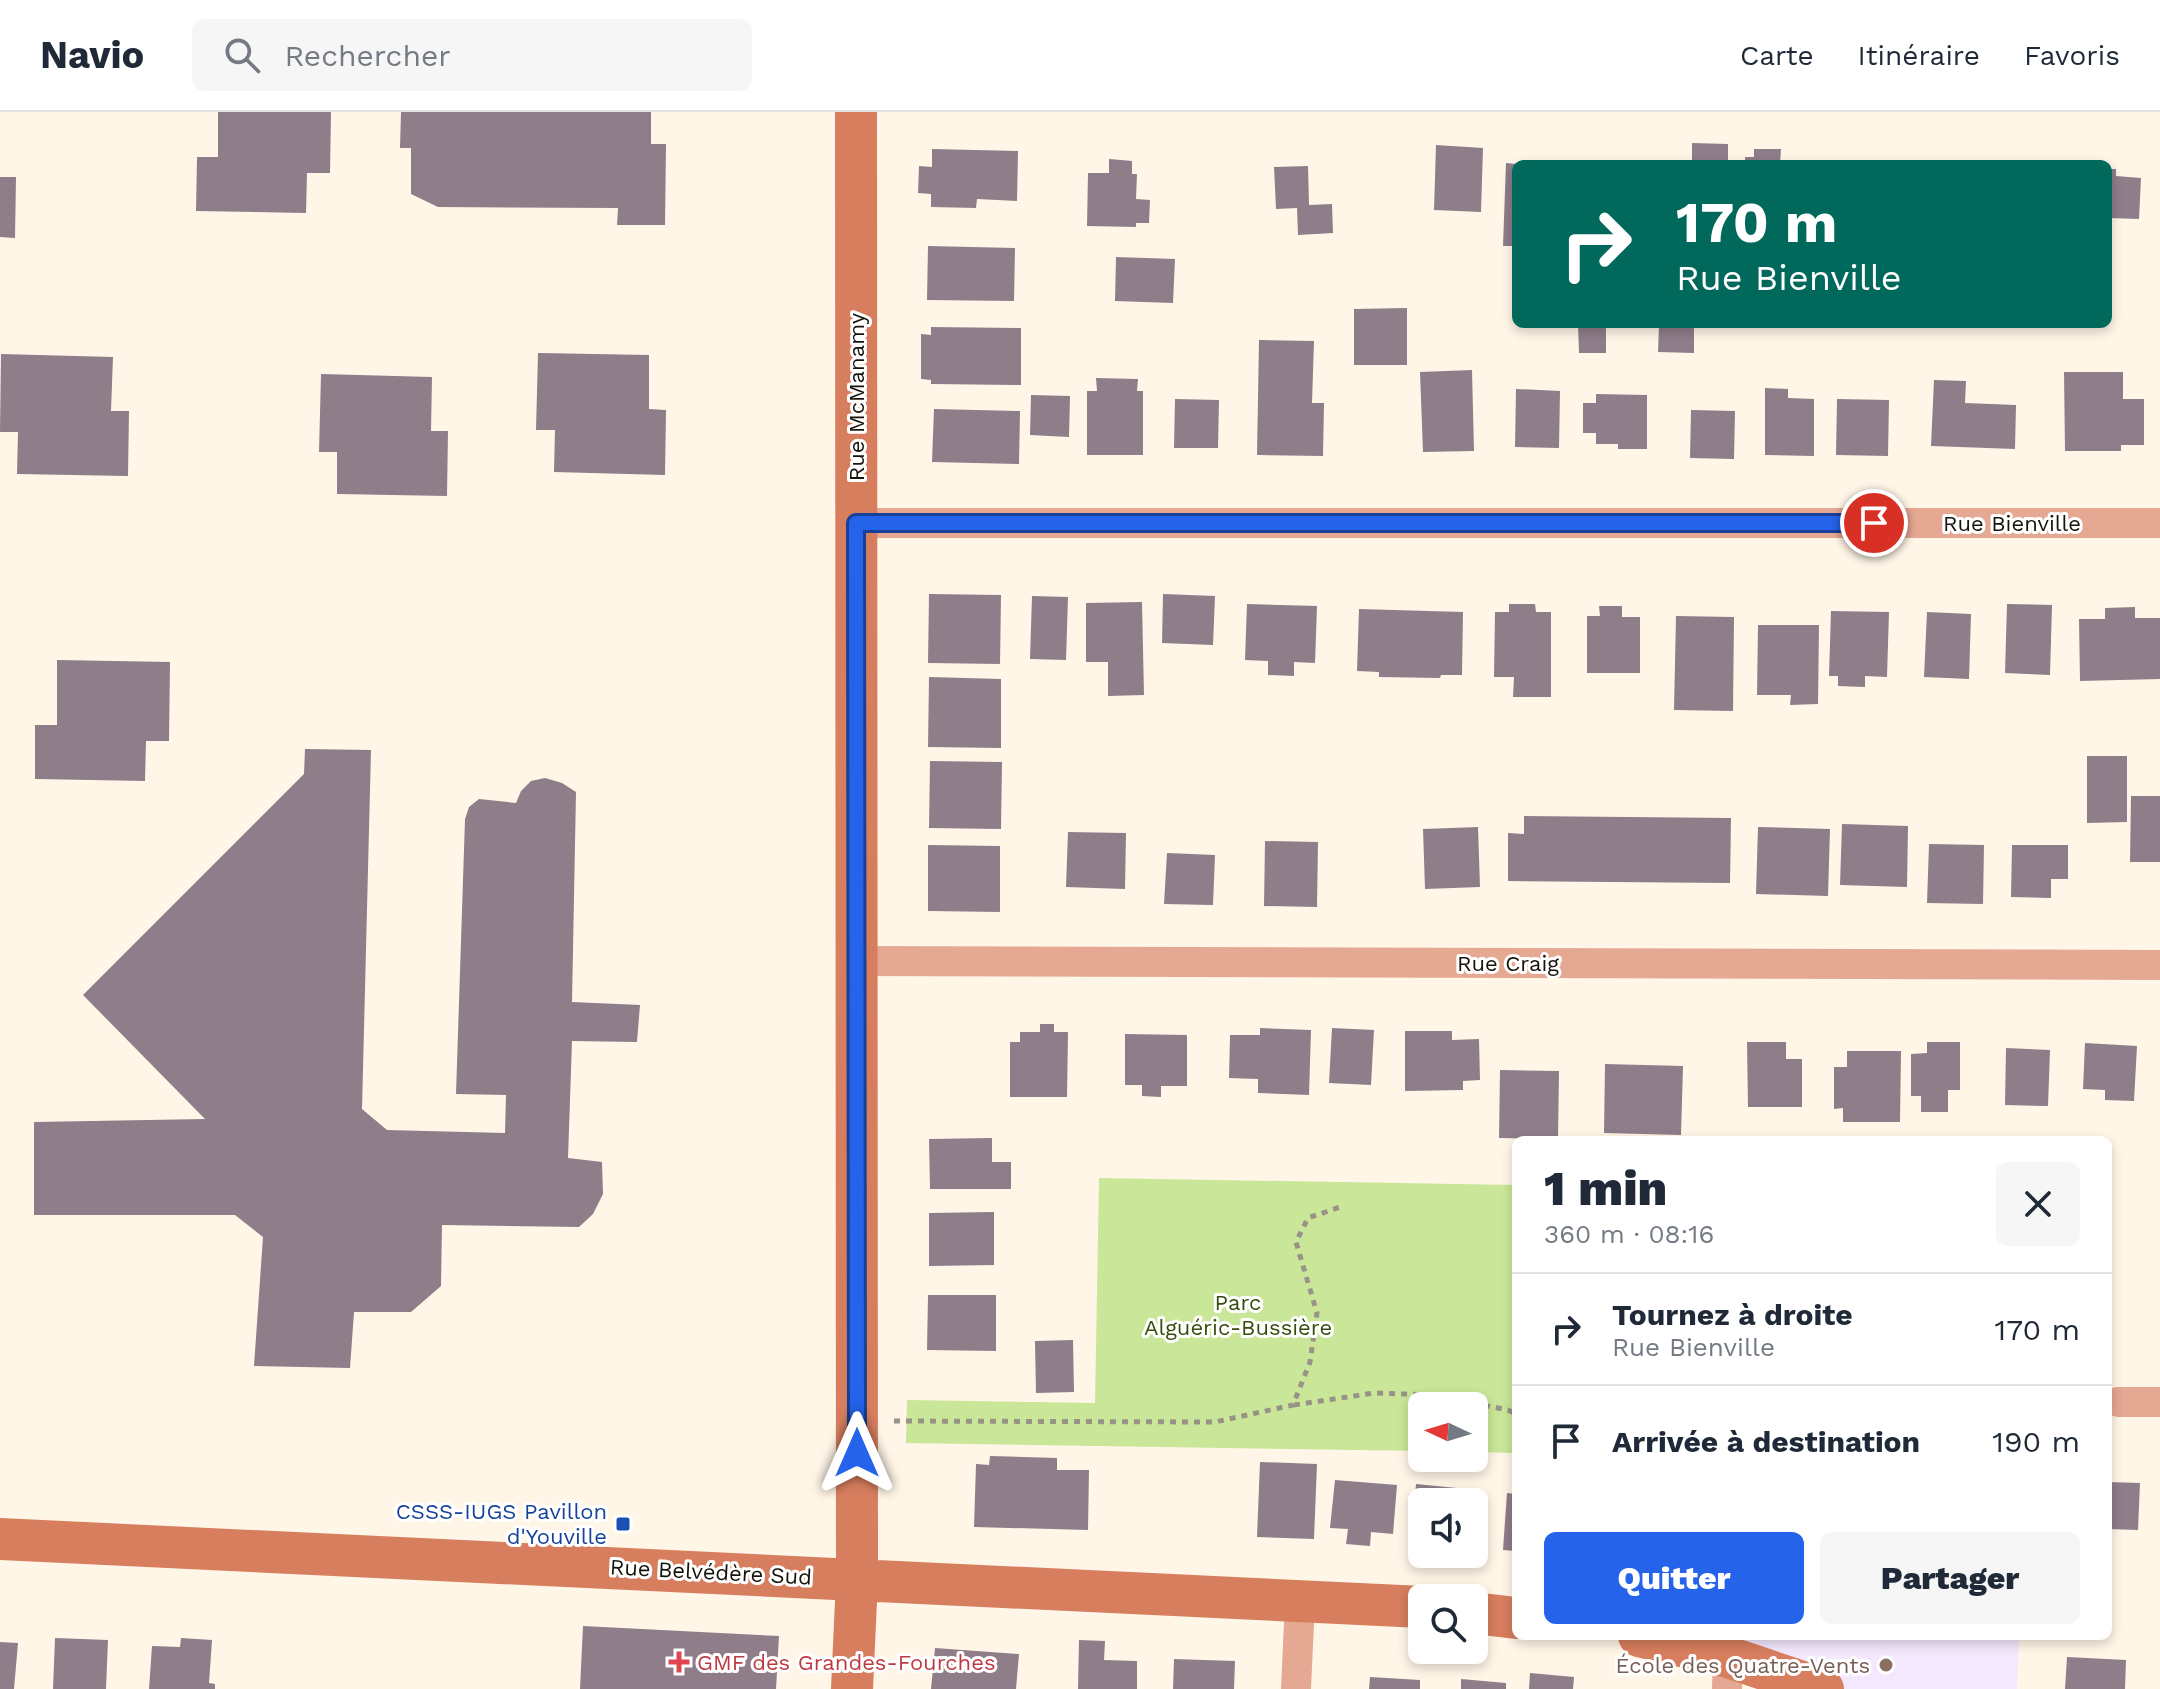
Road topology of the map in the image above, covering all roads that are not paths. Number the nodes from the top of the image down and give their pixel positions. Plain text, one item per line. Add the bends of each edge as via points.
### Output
1 (856, 112) edge
2 (856, 523) junction
3 (2160, 523) edge
4 (857, 961) junction
5 (2160, 965) edge
6 (2118, 1402) dead end
7 (2160, 1402) edge
8 (0, 1539) edge
9 (857, 1579) junction
10 (1300, 1601) junction
11 (1408, 1606) edge
12 (1488, 1615) edge
13 (1512, 1618) edge
14 (1649, 1640) edge
15 (1728, 1673) edge
16 (852, 1689) edge
17 (1296, 1689) edge
18 (1823, 1689) edge

1 - 2 street, Rue McManamy
2 - 3 street, Rue Bienville
2 - 4 street, Rue McManamy
4 - 5 street, Rue Craig
4 - 9 street, Rue McManamy
6 - 7 street
8 - 9 street, Rue Belvédère Sud
9 - 10 street, Rue Belvédère Sud
9 - 16 street, Rue McManamy
10 - 11 street, Rue Belvédère Sud
10 - 17 street
12 - 13 street
14 - 15 street
15 - 18 street

